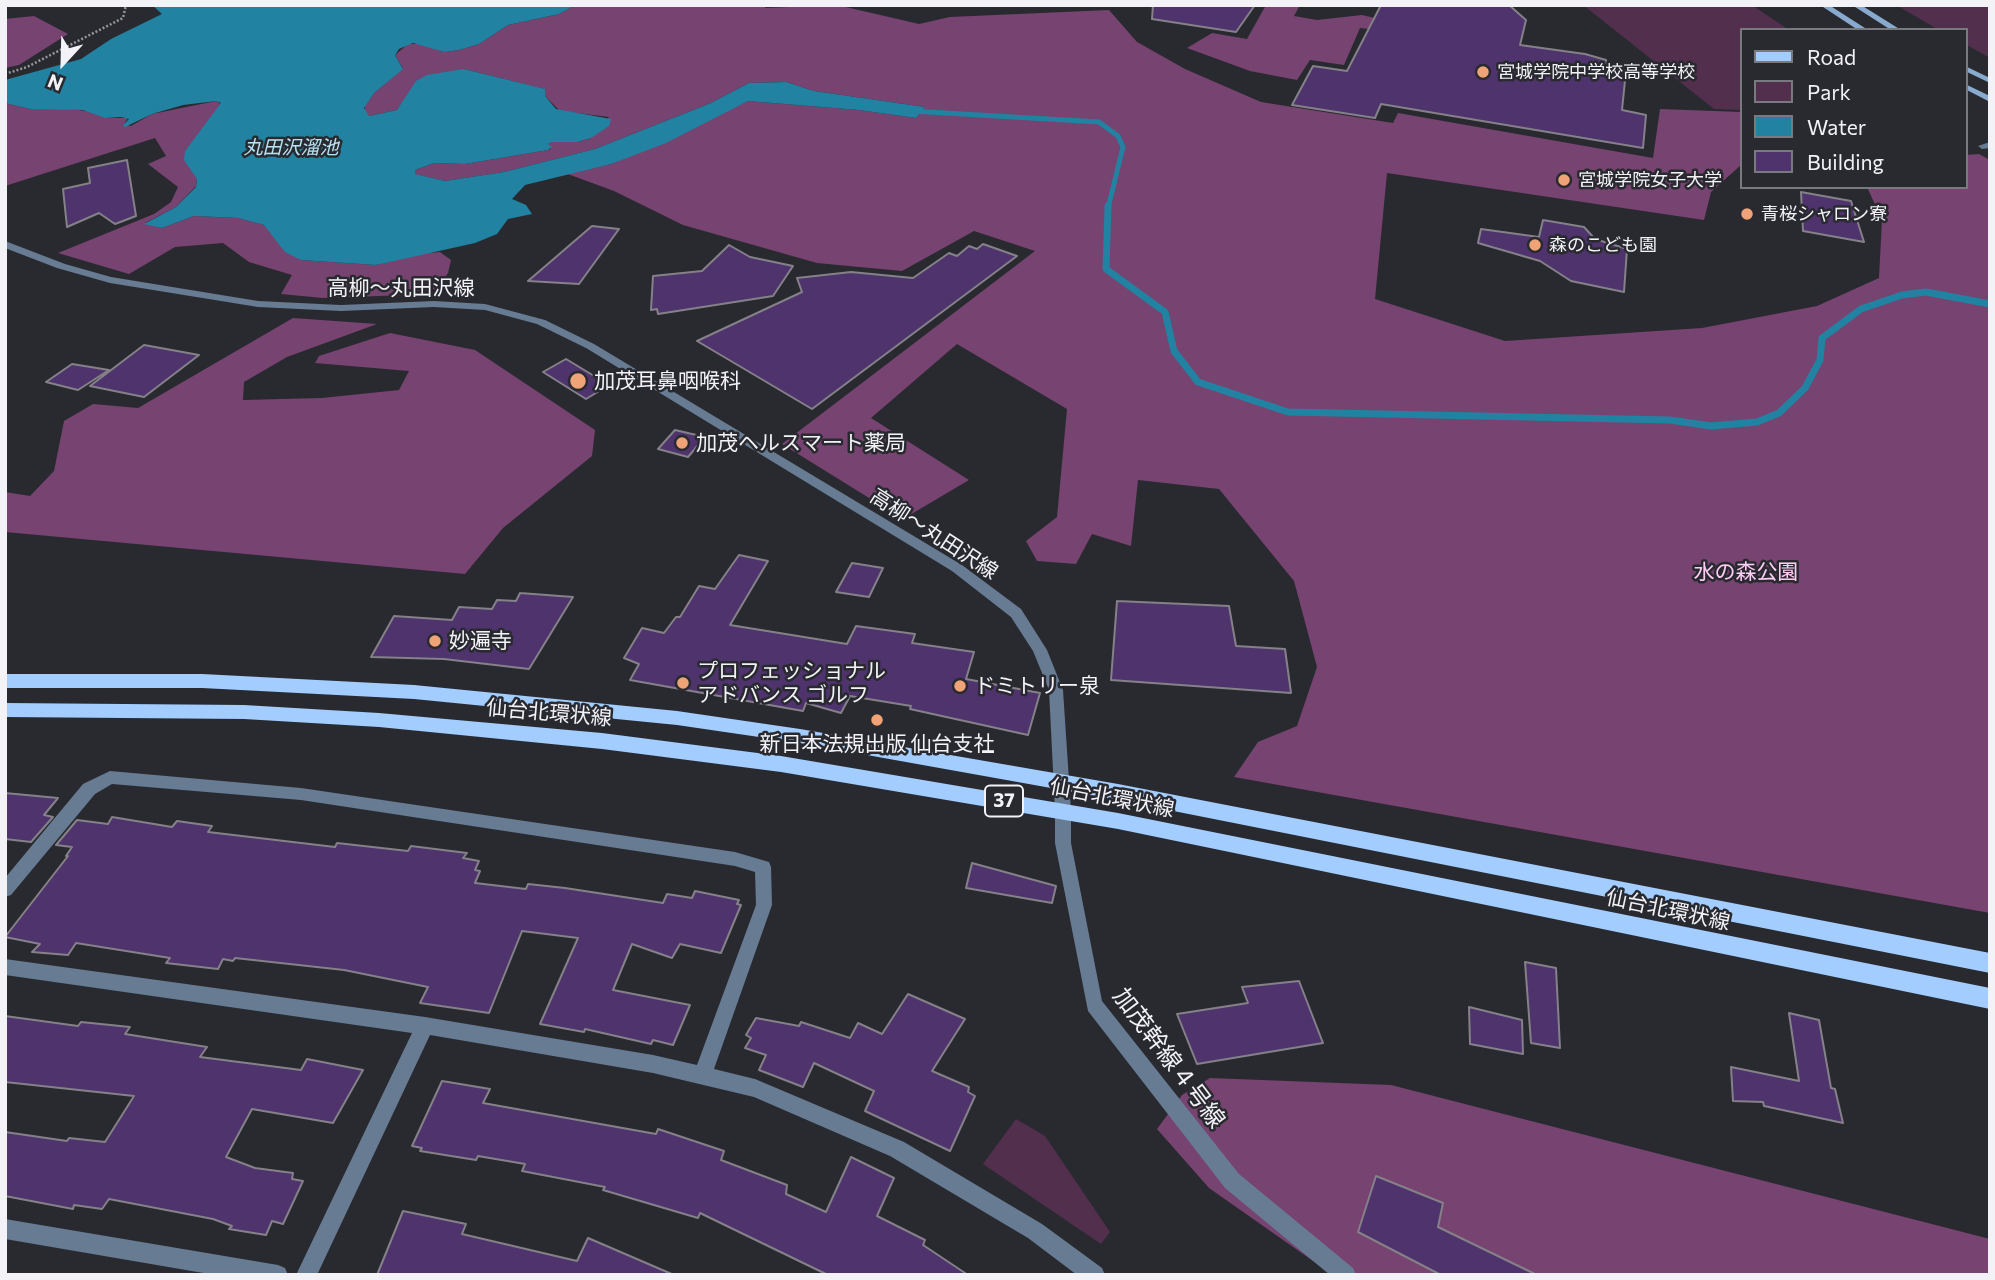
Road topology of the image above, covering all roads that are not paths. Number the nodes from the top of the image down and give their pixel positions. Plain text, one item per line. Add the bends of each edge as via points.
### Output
1 (1823, 5) edge
2 (1855, 5) edge
3 (1861, 28) edge
4 (1894, 28) edge
5 (1967, 69) edge
6 (1990, 81) edge
7 (1967, 87) edge
8 (1990, 100) edge
9 (5, 243) edge
10 (5, 681) edge
11 (5, 710) edge
12 (1060, 781) junction
13 (1063, 811) junction
14 (5, 890) edge
15 (1990, 963) edge
16 (5, 967) edge
17 (1990, 999) edge
18 (425, 1026) junction
19 (703, 1075) junction
20 (5, 1229) edge
21 (278, 1275) edge
22 (306, 1275) edge
23 (1095, 1275) edge
24 (1346, 1275) edge

1 - 3 main road
2 - 4 main road
5 - 6 main road
7 - 8 main road
9 - 12 street, 高柳～丸田沢線 via 110,280 258,304 485,307 541,321 590,346 957,568 1016,613 1040,650 1056,690
10 - 12 main road, 仙台北環状線 / 37 via 202,681 540,703 800,736
11 - 13 main road, 仙台北環状線 / 37 via 244,712 602,740 781,764
12 - 13 street, 高柳～丸田沢線
12 - 15 main road, 仙台北環状線 / 37
13 - 17 main road, 仙台北環状線 / 37
13 - 24 street, 加茂幹線４号線 via 1063,843 1094,1005 1232,1181
14 - 19 street via 89,789 110,777 301,794 735,859 763,867 764,905
16 - 18 street
18 - 19 street
18 - 22 street
19 - 23 street via 755,1088 897,1149 1035,1231
20 - 21 street

